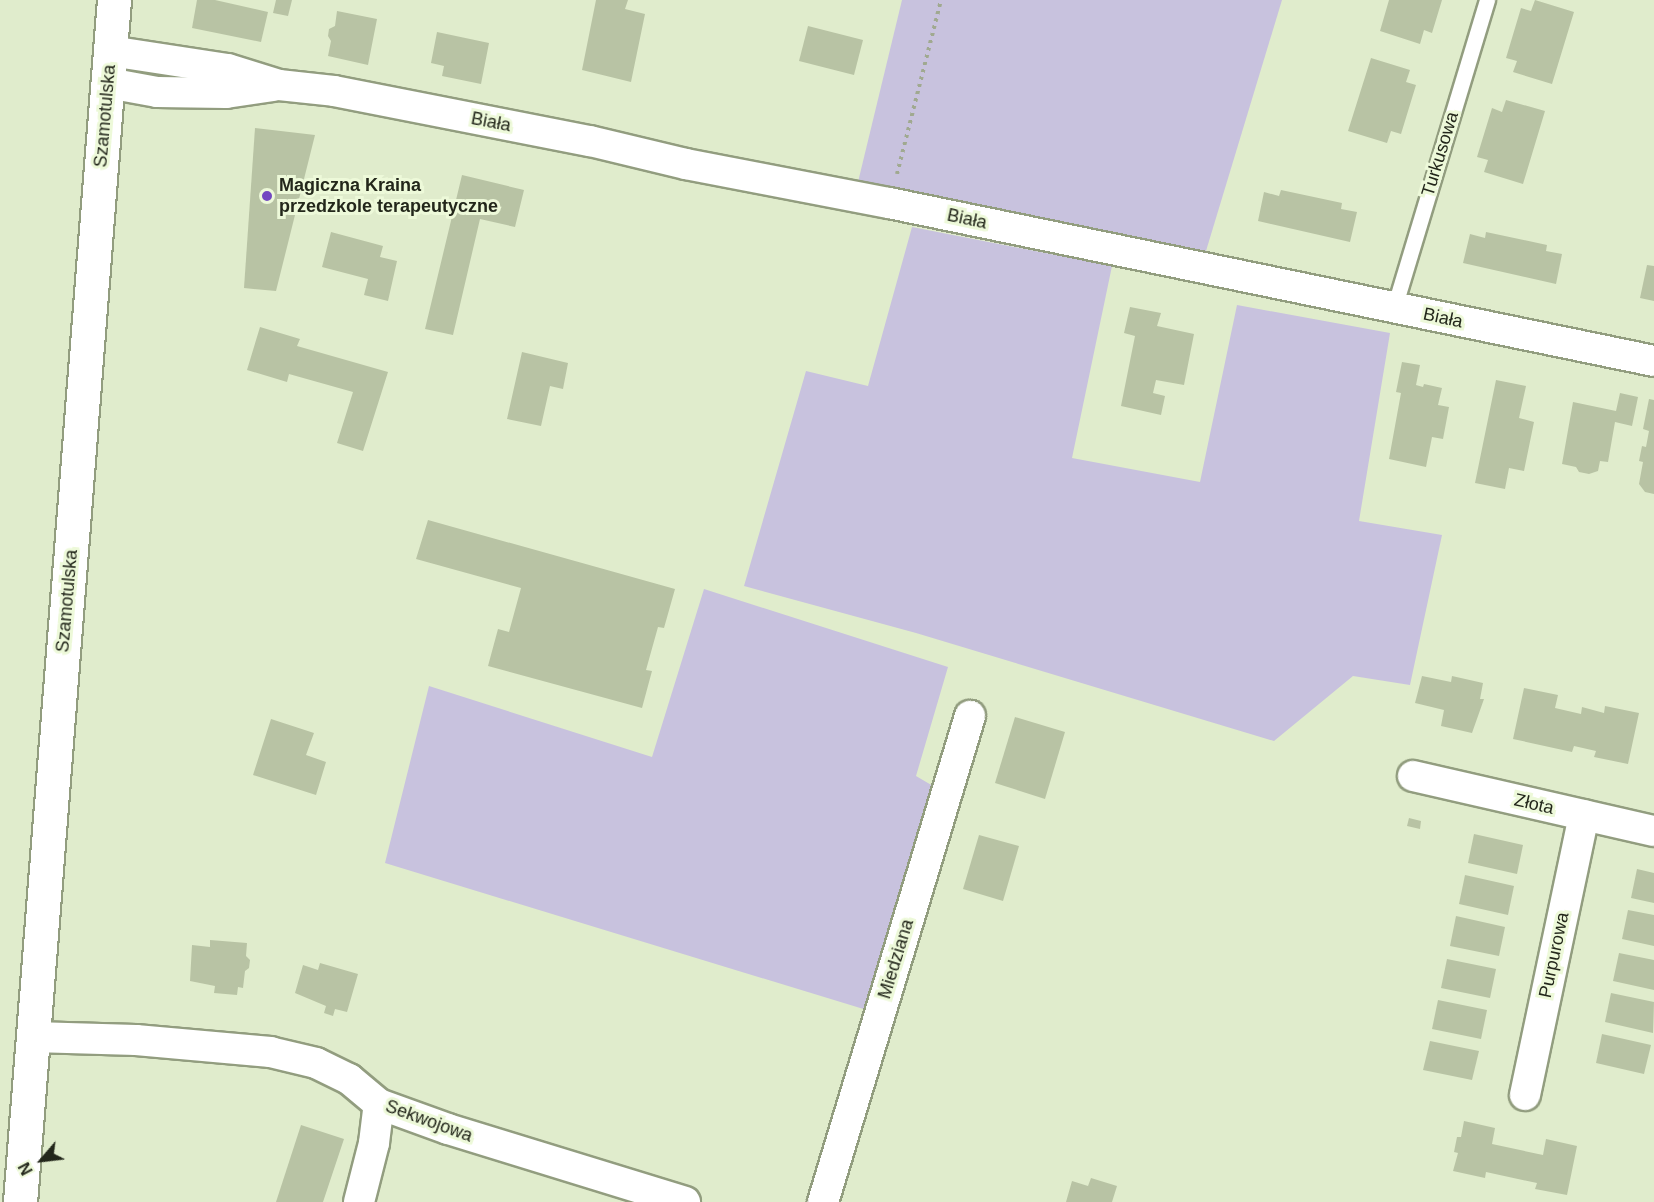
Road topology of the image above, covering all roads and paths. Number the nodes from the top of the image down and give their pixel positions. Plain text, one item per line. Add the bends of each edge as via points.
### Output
1 (114, 0) edge
2 (941, 0) edge
3 (1487, 0) edge
4 (109, 67) junction
5 (889, 203) junction
6 (1394, 308) junction
7 (1654, 361) edge
8 (970, 716) dead end
9 (1413, 776) dead end
10 (1584, 815) junction
11 (1654, 831) edge
12 (33, 1037) junction
13 (1525, 1095) dead end
14 (379, 1104) junction
15 (20, 1202) edge
16 (360, 1202) edge
17 (685, 1202) edge
18 (823, 1202) edge

1 - 4 street, Szamotulska
2 - 5 path
3 - 6 lane, Turkusowa
4 - 5 street, Biała via 228,69 279,85 357,95
4 - 12 street, Szamotulska
5 - 6 street, Biała
6 - 7 street, Biała
8 - 18 street, Miedziana
9 - 10 street, Złota
10 - 11 street, Złota
10 - 13 street, Purpurowa
12 - 14 street, Sekwojowa via 136,1040 270,1052 316,1063 349,1079
12 - 15 street, Szamotulska
14 - 16 street
14 - 17 street, Sekwojowa

